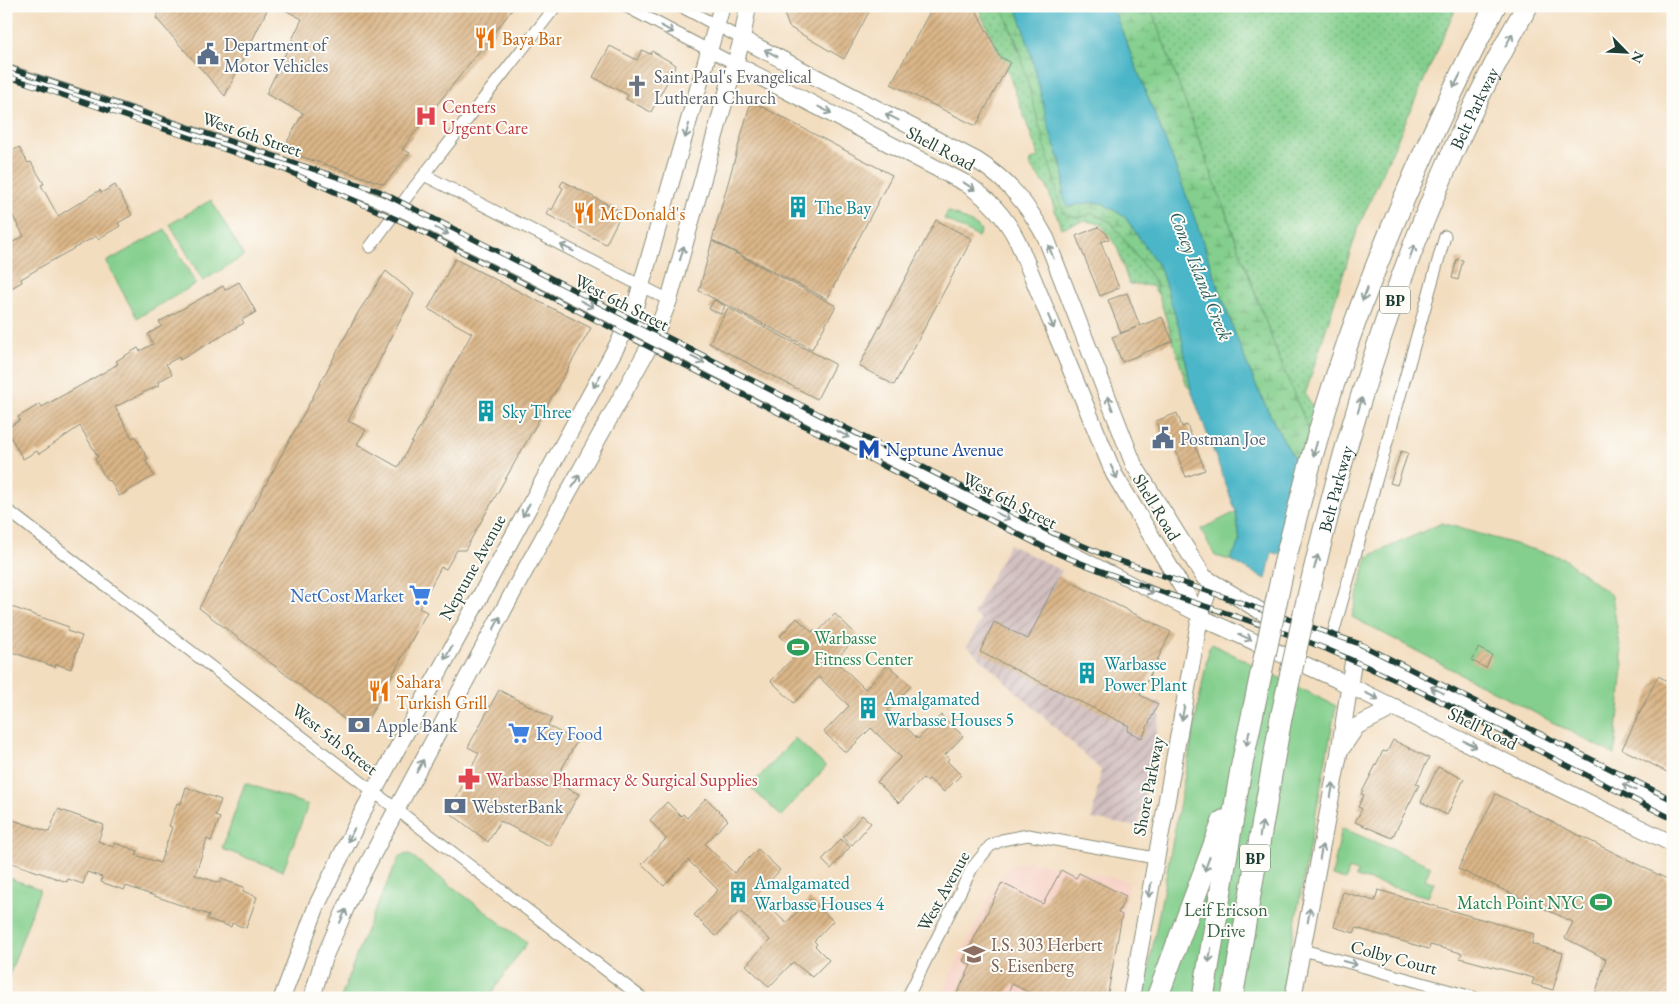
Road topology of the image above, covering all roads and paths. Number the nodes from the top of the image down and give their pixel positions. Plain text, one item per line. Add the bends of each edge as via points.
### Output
1 (556, 6) edge
2 (625, 6) edge
3 (680, 6) edge
4 (722, 6) edge
5 (748, 6) edge
6 (1495, 6) edge
7 (1526, 6) edge
8 (717, 26) junction
9 (742, 38) junction
10 (710, 51) junction
11 (735, 64) junction
12 (6, 70) edge
13 (424, 175) junction
14 (398, 209) junction
15 (1445, 236) dead end
16 (370, 248) dead end
17 (642, 286) junction
18 (668, 300) junction
19 (627, 324) junction
20 (654, 338) junction
21 (6, 509) edge
22 (1211, 582) junction
23 (1200, 617) junction
24 (1332, 641) junction
25 (1356, 649) junction
26 (1350, 686) junction
27 (1395, 707) junction
28 (1338, 754) junction
29 (1241, 769) junction
30 (374, 791) junction
31 (397, 809) junction
32 (1673, 809) edge
33 (1673, 844) edge
34 (1155, 858) junction
35 (1302, 950) junction
36 (282, 998) edge
37 (312, 998) edge
38 (642, 998) edge
39 (907, 998) edge
40 (1131, 998) edge
41 (1157, 998) edge
42 (1203, 998) edge
43 (1232, 998) edge
44 (1293, 998) edge
45 (1476, 998) edge

1 - 13 street
2 -> 10 street
3 - 8 street
4 - 8 main road, Neptune Avenue
5 - 9 main road
6 -> 29 highway, Belt Parkway / BP, bridge via 1448,97 1408,189 1371,277 1338,369 1284,565
43 -> 7 highway, Belt Parkway / BP, bridge via 1281,718 1339,475 1384,329 1435,192
8 - 9 street
8 - 10 main road, Neptune Avenue
9 - 11 main road
22 -> 9 main road, Shell Road via 1199,569 1134,465 1046,238 1019,196 976,160
10 - 11 street
10 -> 17 main road, Neptune Avenue
18 -> 11 main road
11 -> 23 main road, Shell Road via 965,183 998,211 1018,242 1114,474
12 - 14 street, West 6th Street via 279,161
13 - 14 street
17 -> 13 street, West 6th Street
14 - 16 street
14 -> 19 street, West 6th Street
15 - 24 street
17 - 18 street, West 6th Street
17 - 19 main road, Neptune Avenue
18 - 20 main road
19 - 20 street, West 6th Street
19 -> 30 main road, Neptune Avenue
20 -> 23 street, West 6th Street
31 -> 20 main road
21 - 30 street, West 5th Street
22 - 23 main road, Shore Parkway
22 - 24 main road, Shell Road via 1280,623
23 -> 26 main road, Shell Road
23 -> 34 main road, Shore Parkway
24 - 25 main road, Shell Road
25 - 26 main road
32 -> 25 main road, Shell Road
26 -> 27 main road, Shell Road
26 - 28 main road
27 - 28 main road via 1357,726
27 -> 33 main road, Shell Road
35 -> 28 main road
29 -> 41 highway
29 -> 42 highway, Belt Parkway / BP
30 - 31 street, West 5th Street
30 -> 36 main road, Neptune Avenue via 317,905
37 -> 31 main road via 323,960 349,902
31 - 38 street, West 5th Street
34 - 39 street, West Avenue via 1028,836 1002,840 990,846 972,868
34 -> 40 main road, Shore Parkway
35 - 44 main road
35 -> 45 street, Colby Court

